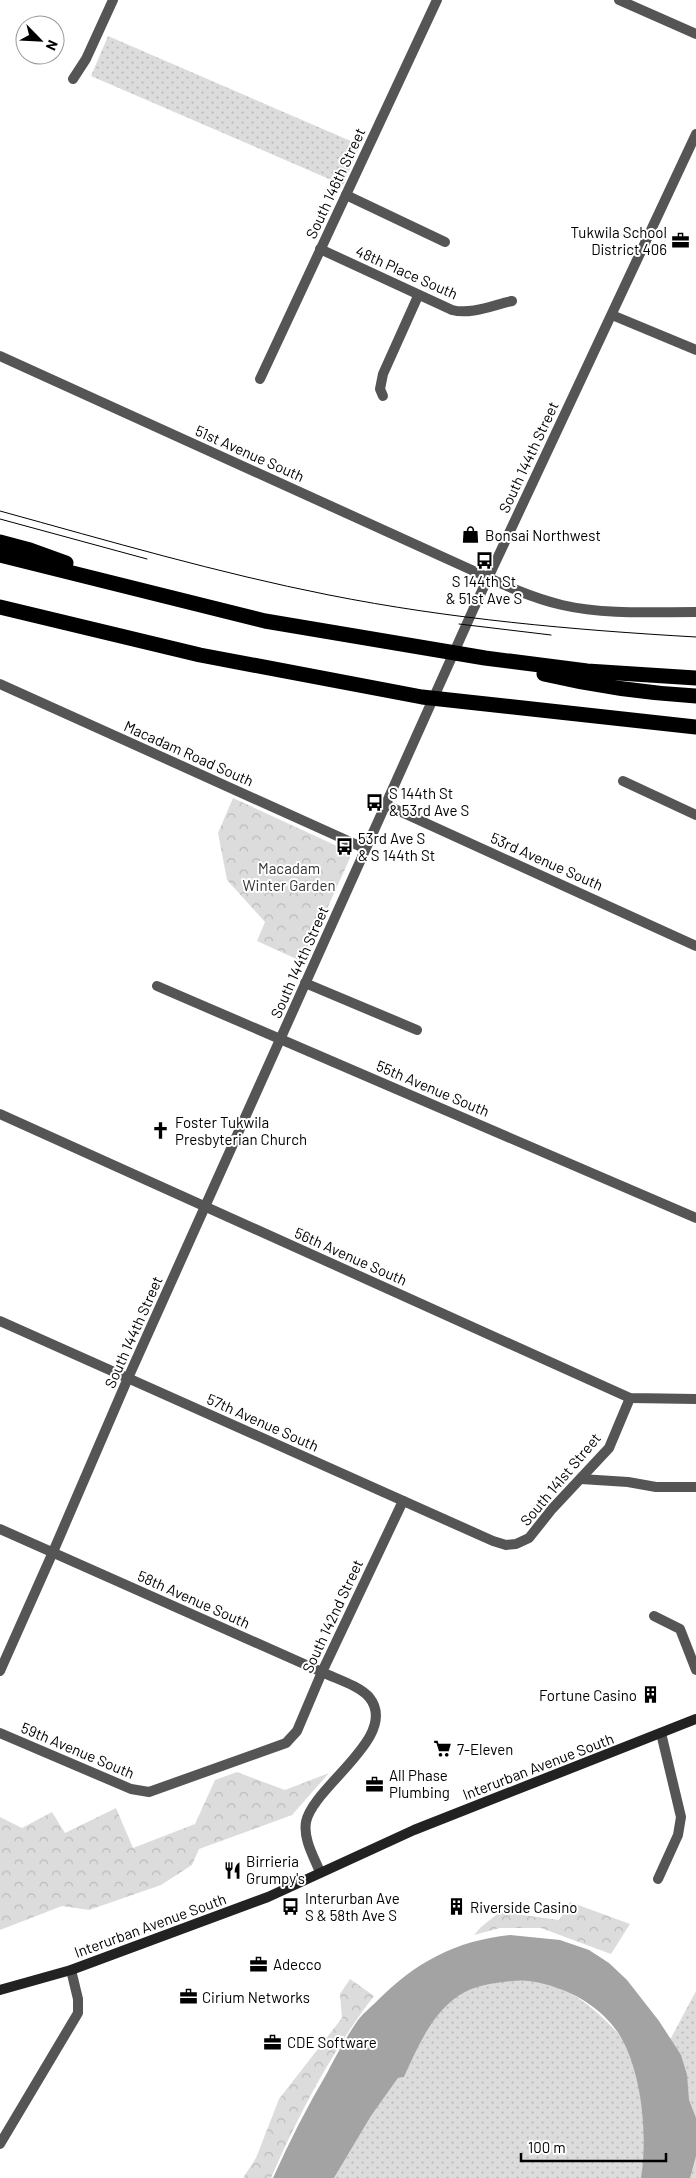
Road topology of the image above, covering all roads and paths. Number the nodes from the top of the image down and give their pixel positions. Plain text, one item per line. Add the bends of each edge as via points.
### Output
1 (113, 0) edge
2 (437, 0) edge
3 (619, 0) edge
4 (696, 34) edge
5 (73, 79) dead end
6 (696, 134) edge
7 (346, 195) junction
8 (445, 242) dead end
9 (320, 249) junction
10 (418, 296) junction
11 (512, 301) dead end
12 (612, 315) junction
13 (696, 350) edge
14 (0, 356) edge
15 (260, 380) dead end
16 (383, 396) dead end
17 (0, 542) edge
18 (0, 555) edge
19 (488, 578) junction
20 (137, 590) junction
21 (0, 607) edge
22 (0, 612) edge
23 (696, 612) edge
24 (58, 622) junction
25 (485, 658) junction
26 (696, 678) edge
27 (0, 684) edge
28 (696, 696) edge
29 (696, 727) edge
30 (623, 781) dead end
31 (386, 805) junction
32 (696, 814) edge
33 (366, 849) junction
34 (696, 946) edge
35 (305, 983) junction
36 (157, 986) dead end
37 (417, 1030) dead end
38 (282, 1038) junction
39 (0, 1114) edge
40 (206, 1206) junction
41 (696, 1218) edge
42 (0, 1321) edge
43 (128, 1378) junction
44 (630, 1398) junction
45 (696, 1399) edge
46 (581, 1479) junction
47 (696, 1487) edge
48 (403, 1501) junction
49 (0, 1530) edge
50 (516, 1544) joint
51 (53, 1552) junction
52 (654, 1616) dead end
53 (696, 1670) edge
54 (0, 1671) edge
55 (322, 1672) junction
56 (696, 1720) edge
57 (0, 1733) edge
58 (661, 1733) junction
59 (286, 1743) joint
60 (320, 1872) junction
61 (658, 1879) dead end
62 (71, 1970) junction
63 (0, 1990) edge
64 (0, 2144) edge

1 - 5 street via 86,59
2 - 7 street, South 146th Street
3 - 4 street
6 - 12 street, South 144th Street
7 - 8 street
7 - 9 street, South 146th Street
9 - 10 street, 48th Place South
9 - 15 street, South 146th Street
10 - 11 street, 48th Place South via 461,312
10 - 16 street via 383,374 380,388
12 - 13 street
12 - 19 street, South 144th Street
14 - 19 street, 51st Avenue South
17 - 20 highway
18 - 20 highway
19 - 23 street via 563,605 642,612
19 - 31 street, South 144th Street
20 - 25 highway via 264,621
21 - 24 highway
22 - 24 highway
24 - 29 highway via 262,668 422,697
25 - 26 highway via 587,671
25 - 28 highway via 585,684 649,694
27 - 33 street, Macadam Road South
30 - 32 street
31 - 33 street, South 144th Street
31 - 34 street, 53rd Avenue South
33 - 35 street, South 144th Street
35 - 37 street
35 - 38 street, South 144th Street
36 - 38 street, 55th Avenue South
38 - 40 street, South 144th Street
38 - 41 street, 55th Avenue South
39 - 40 street, 56th Avenue South
40 - 43 street, South 144th Street
40 - 44 street, 56th Avenue South
42 - 43 street, 57th Avenue South
43 - 48 street, 57th Avenue South
43 - 51 street, South 144th Street
44 - 45 street, 56th Avenue South
44 - 46 street, South 141st Street via 608,1448
46 - 47 street via 656,1487
46 - 50 street, South 141st Street via 530,1538
48 - 50 street, 57th Avenue South via 493,1541
48 - 55 street, South 142nd Street
49 - 51 street, 58th Avenue South
51 - 54 street, South 144th Street
51 - 55 street, 58th Avenue South
52 - 53 street via 680,1629
55 - 59 street, South 142nd Street via 297,1731
55 - 60 street, 58th Avenue South via 360,1690 372,1702 375,1721 367,1742 308,1814 307,1841
56 - 58 main road, Interurban Avenue South
57 - 59 street, 59th Avenue South via 131,1789 148,1792
58 - 60 main road, Interurban Avenue South via 414,1830
58 - 61 street via 681,1816 678,1835
60 - 62 main road, Interurban Avenue South via 268,1896
62 - 63 main road, Interurban Avenue South
62 - 64 street via 78,2013

